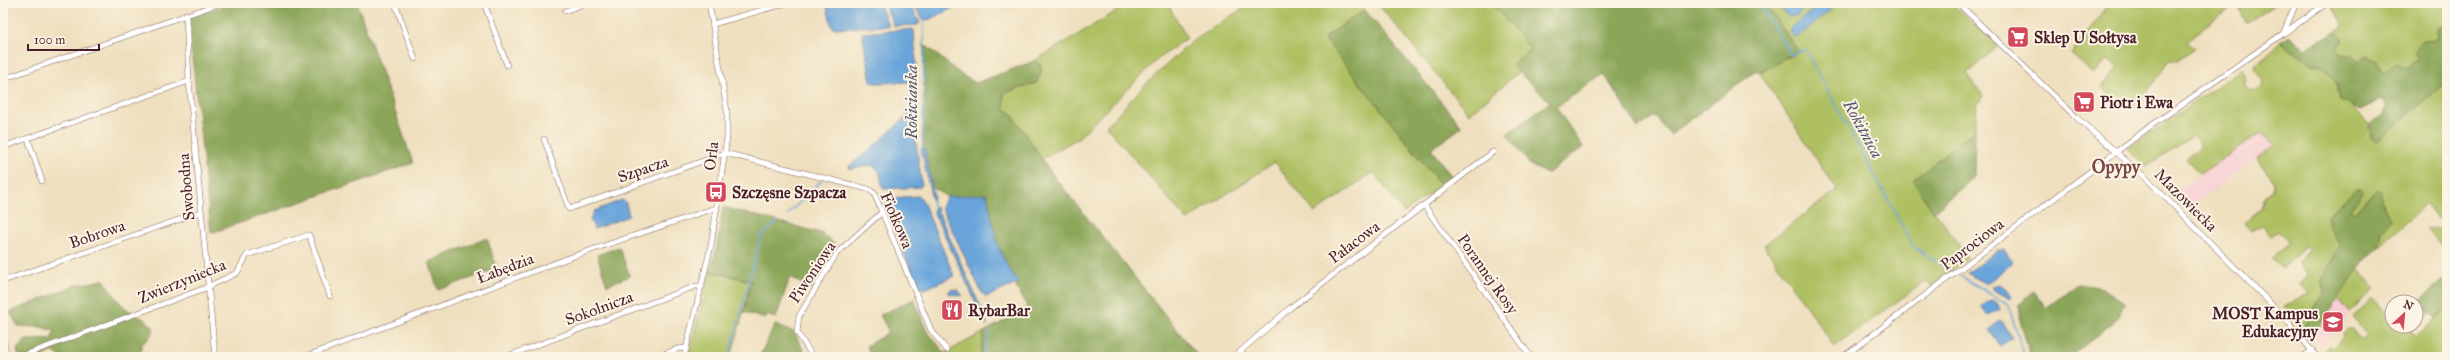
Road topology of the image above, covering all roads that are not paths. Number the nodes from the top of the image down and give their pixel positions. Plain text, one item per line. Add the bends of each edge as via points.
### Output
1 (221, 3) edge
2 (395, 3) edge
3 (484, 3) edge
4 (586, 3) edge
5 (709, 3) edge
6 (787, 3) edge
7 (1958, 3) edge
8 (2296, 3) edge
9 (2327, 3) edge
10 (565, 11) dead end
11 (185, 14) junction
12 (713, 24) junction
13 (2284, 33) junction
14 (415, 59) dead end
15 (506, 65) dead end
16 (3, 79) edge
17 (189, 81) junction
18 (28, 139) junction
19 (544, 139) dead end
20 (3, 147) edge
21 (1493, 152) dead end
22 (2117, 152) junction
23 (725, 153) junction
24 (42, 181) dead end
25 (1424, 205) junction
26 (717, 209) junction
27 (201, 212) junction
28 (881, 213) junction
29 (3, 281) edge
30 (209, 285) junction
31 (702, 286) junction
32 (330, 296) dead end
33 (3, 339) edge
34 (686, 349) junction
35 (947, 350) dead end
36 (2313, 350) junction
37 (7, 357) edge
38 (19, 357) edge
39 (215, 357) edge
40 (304, 357) edge
41 (505, 357) edge
42 (656, 357) edge
43 (684, 357) edge
44 (813, 357) edge
45 (1234, 357) edge
46 (1531, 357) edge
47 (1843, 357) edge
48 (2302, 357) edge
49 (2317, 357) edge

1 - 11 street
2 - 14 street
3 - 15 street
4 - 10 street
5 - 12 street, Orla
6 - 12 street
7 - 22 street, Mazowiecka via 2077,118
8 - 13 street
9 - 13 street, Paprociowa
11 - 16 street
11 - 17 street, Swobodna
12 - 23 street, Orla via 727,111
13 - 22 street, Paprociowa
17 - 18 street
17 - 27 street, Swobodna
18 - 20 street
18 - 24 street
19 - 23 street, Szpacza via 569,208
21 - 25 street, Pałacowa
22 - 36 street, Mazowiecka via 2147,178 2285,318
22 - 47 street, Paprociowa
23 - 26 street, Orla
23 - 28 street, Fiołkowa via 868,189 874,194
25 - 45 street, Pałacowa via 1290,308
25 - 46 street, Porannej Rosy
26 - 31 street, Orla
26 - 40 street, Łabędzia via 574,256
27 - 29 street, Bobrowa
27 - 30 street, Swobodna
28 - 35 street, Fiołkowa via 931,330
28 - 44 street, Piwoniowa via 837,253 798,318 797,332
30 - 32 street, Zwierzyniecka via 236,273 247,256 309,235
30 - 38 street, Zwierzyniecka
30 - 39 street, Swobodna
31 - 34 street, Orla
31 - 41 street, Sokolnicza via 696,286
33 - 37 street
34 - 42 street via 680,348
34 - 43 street, Orla
36 - 48 street
36 - 49 street, Mazowiecka

